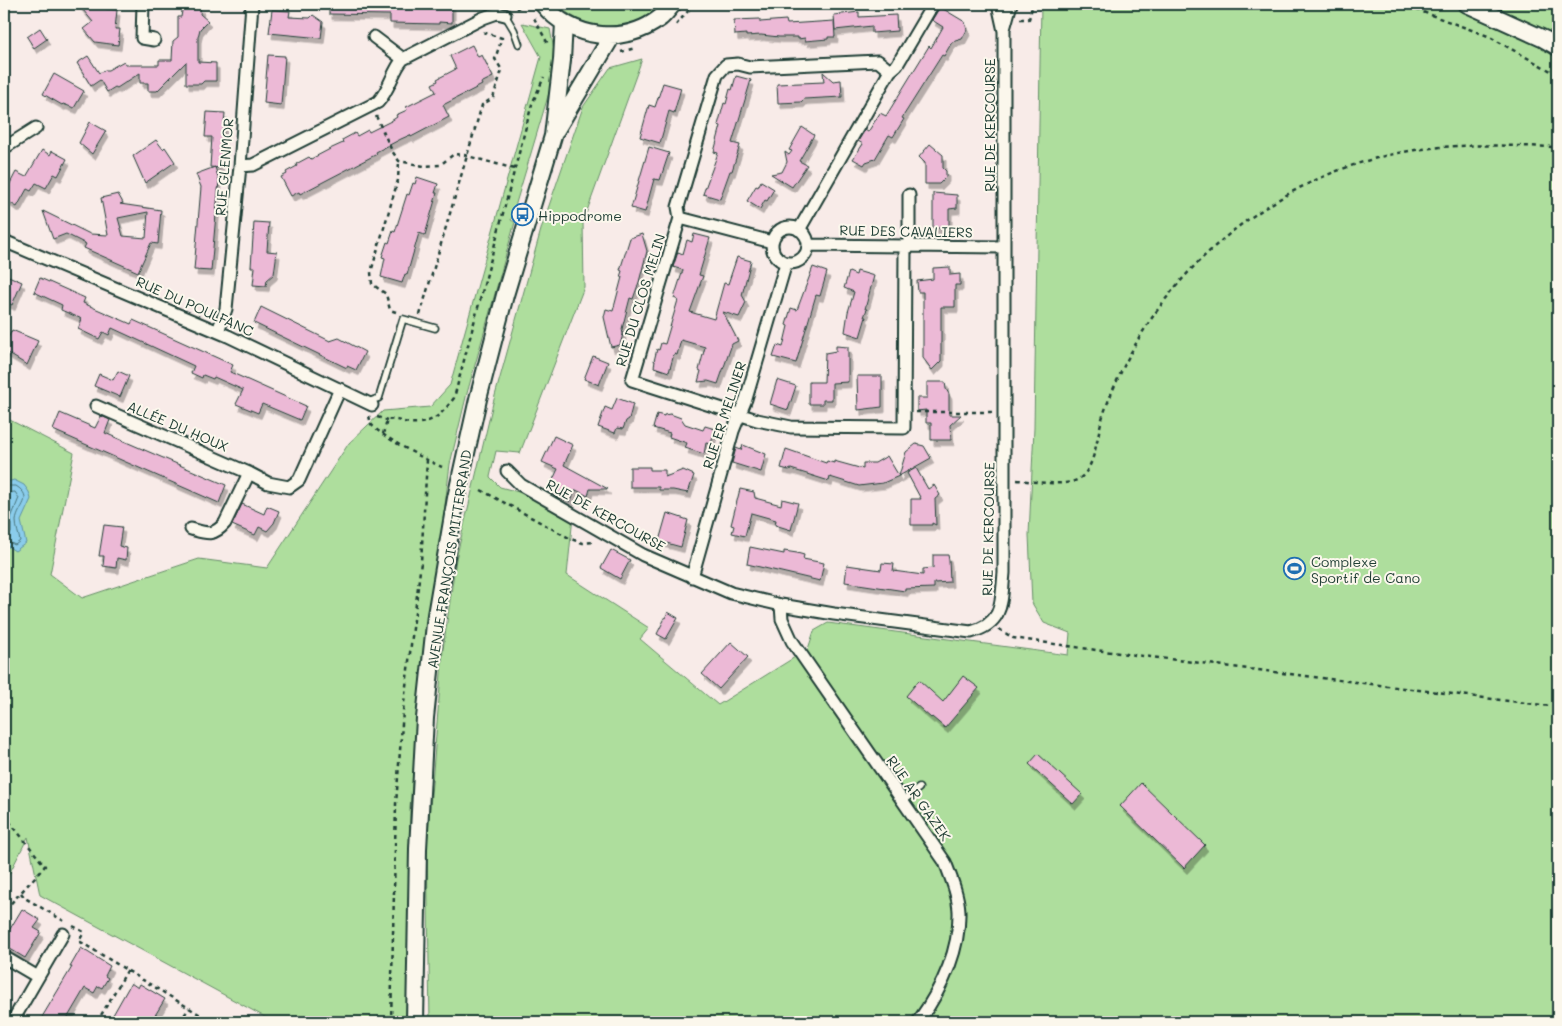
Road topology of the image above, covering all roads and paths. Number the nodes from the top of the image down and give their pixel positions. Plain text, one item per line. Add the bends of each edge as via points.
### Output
1 (143, 4) edge
2 (252, 4) edge
3 (673, 4) edge
4 (933, 4) edge
5 (998, 4) edge
6 (1011, 4) edge
7 (1033, 4) edge
8 (1401, 4) edge
9 (1467, 4) edge
10 (538, 10) edge
11 (505, 15) joint
12 (1020, 19) dead end
13 (564, 23) junction
14 (1004, 30) junction
15 (476, 31) dead end
16 (374, 36) dead end
17 (612, 36) junction
18 (154, 40) dead end
19 (519, 44) dead end
20 (1558, 48) edge
21 (549, 52) dead end
22 (404, 59) junction
23 (890, 70) junction
24 (546, 75) dead end
25 (1558, 75) edge
26 (371, 105) junction
27 (36, 128) dead end
28 (552, 136) junction
29 (1558, 147) edge
30 (4, 148) edge
31 (466, 156) junction
32 (399, 160) junction
33 (240, 166) junction
34 (515, 169) junction
35 (909, 195) dead end
36 (680, 218) junction
37 (799, 230) junction
38 (4, 241) edge
39 (772, 242) junction
40 (808, 245) junction
41 (907, 246) junction
42 (1004, 247) junction
43 (786, 263) junction
44 (403, 319) junction
45 (418, 323) junction
46 (435, 328) dead end
47 (218, 331) junction
48 (340, 389) junction
49 (369, 404) junction
50 (96, 406) dead end
51 (904, 412) junction
52 (1005, 412) junction
53 (739, 414) junction
54 (383, 434) junction
55 (427, 460) junction
56 (442, 467) dead end
57 (506, 471) dead end
58 (248, 472) junction
59 (1005, 479) junction
60 (481, 490) dead end
61 (190, 529) dead end
62 (606, 534) junction
63 (692, 577) junction
64 (781, 605) junction
65 (992, 624) junction
66 (1558, 707) edge
67 (920, 788) dead end
68 (903, 801) junction
69 (4, 815) edge
70 (21, 893) junction
71 (4, 911) edge
72 (63, 934) dead end
73 (4, 957) edge
74 (128, 971) junction
75 (38, 977) junction
76 (189, 1008) junction
77 (12, 1022) edge
78 (97, 1022) edge
79 (180, 1022) edge
80 (212, 1022) edge
81 (391, 1022) edge
82 (415, 1022) edge
83 (918, 1022) edge

1 - 18 street via 142,38
2 - 33 street, RUE GLENMOR
3 - 17 main road via 660,18 638,31
4 - 23 street via 897,65
5 - 14 street, RUE DE KERCOURSE
6 - 14 street, RUE DE KERCOURSE
7 - 12 path via 1029,19
8 - 25 path via 1488,36
9 - 20 main road
10 - 13 main road via 549,11
10 - 21 path
11 - 19 lane
11 - 22 street via 497,13 483,18
13 - 17 main road via 579,31
13 - 28 main road, AVENUE FRANÇOIS MITTERRAND
14 - 42 street, RUE DE KERCOURSE
15 - 31 path via 502,38 495,59 502,70 493,98 482,105
16 - 22 street
17 - 28 main road, AVENUE FRANÇOIS MITTERRAND
22 - 26 street via 396,67 384,95
23 - 36 street, RUE DU CLOS MELIN via 878,61 750,67 726,65 717,75 678,207
23 - 37 street
24 - 34 path via 532,104
26 - 32 path
26 - 33 street via 253,165
27 - 30 street
28 - 82 main road, AVENUE FRANÇOIS MITTERRAND via 478,400 456,498 436,615 424,737 418,849
29 - 59 path via 1414,150 1341,170 1270,204 1209,251 1177,284 1150,320 1116,381 1090,466 1081,478 1070,483
31 - 32 path via 454,154 440,165 424,166
31 - 34 path
31 - 45 path
32 - 44 path via 398,180 371,272 372,284 386,294 390,310 400,313
33 - 47 street, RUE GLENMOR via 226,309
34 - 54 path via 454,398 441,415 424,422 387,420
35 - 41 street, RUE DU CLOS MELIN
36 - 39 street
36 - 53 street, RUE DU CLOS MELIN via 632,380
37 - 39 street via 786,228 774,236
37 - 40 street
38 - 47 street, RUE DU POULFANC
39 - 43 street via 774,254
40 - 41 street, RUE DES CAVALIERS
40 - 43 street via 803,257
41 - 42 street, RUE DES CAVALIERS
41 - 51 street, RUE DU CLOS MELIN
42 - 52 street, RUE DE KERCOURSE
43 - 53 street, RUE ER MELINER
44 - 45 lane
44 - 49 lane via 379,398
45 - 46 lane
47 - 48 street, RUE DU POULFANC
48 - 49 street, RUE DU POULFANC
48 - 58 street, ALLÉE DU HOUX via 299,480 289,487 279,486
49 - 54 path via 370,423
50 - 58 street, ALLÉE DU HOUX
51 - 52 path
51 - 53 street, RUE DU CLOS MELIN via 904,428 791,426
52 - 59 street, RUE DE KERCOURSE
53 - 63 street, RUE ER MELINER
54 - 55 path
55 - 56 path
55 - 81 path via 421,562 403,711 396,804
57 - 62 street, RUE DE KERCOURSE via 521,485
58 - 61 street via 219,530 208,534
59 - 65 street, RUE DE KERCOURSE via 1004,572 1001,604
60 - 62 path via 571,539 583,543 596,542
62 - 63 street, RUE DE KERCOURSE
63 - 64 street, RUE DE KERCOURSE via 731,593
64 - 65 street, RUE DE KERCOURSE via 971,632
64 - 68 street, RUE AR GAZEK via 782,619 792,641
65 - 66 path via 1013,638 1122,654
67 - 68 lane
68 - 83 street, RUE AR GAZEK via 945,862 959,909 953,954 942,982
69 - 70 path via 45,866
70 - 71 path
70 - 74 path via 84,932 79,941
72 - 75 street
73 - 75 street
74 - 76 path
74 - 78 path
75 - 77 street
76 - 79 path
76 - 80 path

